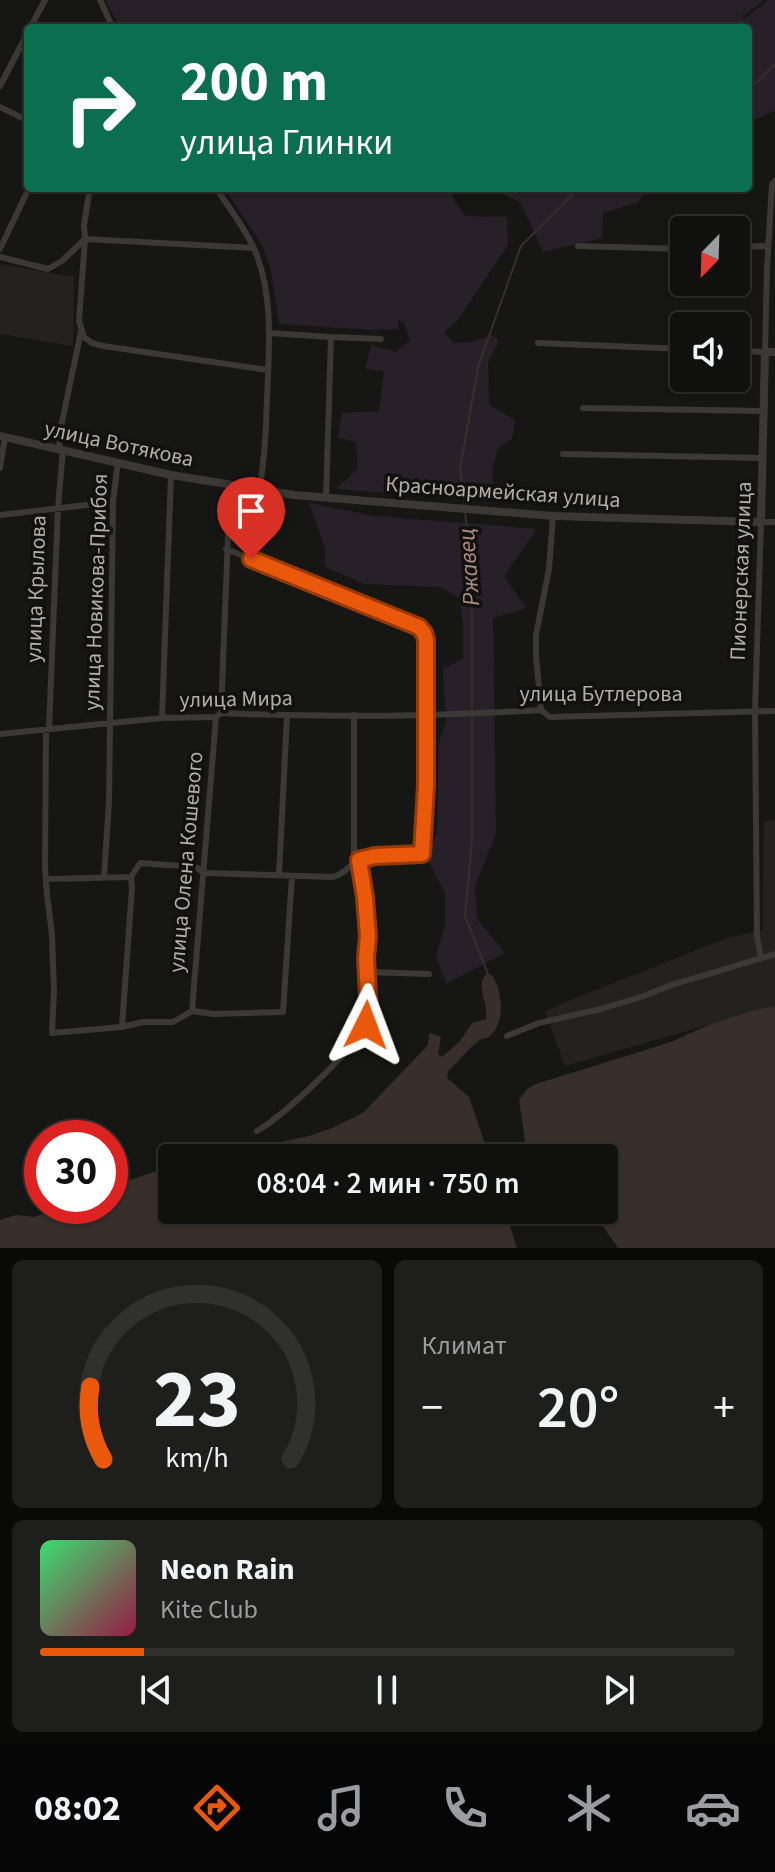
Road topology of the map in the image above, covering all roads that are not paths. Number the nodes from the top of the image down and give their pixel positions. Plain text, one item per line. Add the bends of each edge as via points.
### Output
1 (45, 0) edge
2 (100, 0) edge
3 (32, 24) edge
4 (109, 24) edge
5 (24, 40) edge
6 (0, 86) edge
7 (0, 107) edge
8 (24, 119) edge
9 (774, 183) edge
10 (27, 192) edge
11 (89, 192) edge
12 (219, 192) edge
13 (85, 239) junction
14 (578, 246) dead end
15 (768, 246) junction
16 (750, 247) edge
17 (254, 248) junction
18 (0, 249) edge
19 (670, 249) edge
20 (0, 257) edge
21 (269, 333) junction
22 (82, 334) junction
23 (331, 337) junction
24 (381, 339) dead end
25 (538, 343) dead end
26 (670, 348) edge
27 (750, 351) edge
28 (770, 352) edge
29 (268, 370) junction
30 (583, 408) dead end
31 (764, 411) junction
32 (2, 437) edge
33 (61, 449) junction
34 (563, 454) dead end
35 (763, 458) junction
36 (118, 462) junction
37 (0, 468) edge
38 (171, 475) junction
39 (230, 486) junction
40 (259, 490) junction
41 (326, 498) junction
42 (113, 502) junction
43 (58, 507) junction
44 (0, 515) edge
45 (553, 516) junction
46 (761, 522) junction
47 (775, 522) edge
48 (226, 549) junction
49 (541, 710) junction
50 (755, 711) junction
51 (775, 711) edge
52 (219, 715) junction
53 (354, 715) junction
54 (427, 715) junction
55 (287, 716) junction
56 (162, 718) junction
57 (109, 723) junction
58 (48, 730) junction
59 (0, 734) edge
60 (357, 861) junction
61 (204, 873) junction
62 (279, 875) junction
63 (292, 876) junction
64 (104, 877) junction
65 (131, 877) junction
66 (46, 879) junction
67 (775, 954) edge
68 (761, 959) junction
69 (367, 972) junction
70 (429, 974) dead end
71 (192, 1011) junction
72 (122, 1027) junction
73 (507, 1036) dead end
74 (257, 1131) dead end

1 - 3 street
2 - 4 street
5 - 6 street
7 - 8 street
9 - 15 street, Пионерская улица
10 - 18 street
11 - 13 street, улица Крылова
12 - 17 street
13 - 17 street
13 - 20 street via 48,269
13 - 22 street, улица Крылова
14 - 19 street
15 - 16 street
15 - 28 street, Пионерская улица
17 - 21 street via 262,269
21 - 23 street
21 - 29 street
22 - 29 street via 103,346
22 - 33 street, улица Крылова
23 - 24 street
23 - 41 street
25 - 26 street
27 - 28 street
28 - 31 street, Пионерская улица
29 - 40 street
30 - 31 street
31 - 35 street, Пионерская улица
32 - 33 street, улица Вотякова
32 - 37 street
33 - 36 street, улица Вотякова
33 - 43 street, улица Крылова
34 - 35 street
35 - 46 street, Пионерская улица
36 - 38 street, улица Вотякова
36 - 42 street, улица Новикова-Прибоя
38 - 39 street, улица Вотякова
38 - 56 street
39 - 40 street, Красноармейская улица
39 - 48 street, улица Олена Кошевого
40 - 41 street, Красноармейская улица
41 - 45 street, Красноармейская улица
42 - 43 street
42 - 57 street, улица Новикова-Прибоя
43 - 44 street
43 - 58 street, улица Крылова
45 - 46 street, Красноармейская улица
45 - 49 street via 536,635
46 - 47 street, Красноармейская улица
46 - 50 street, Пионерская улица
48 - 52 street, улица Олена Кошевого
48 - 54 street via 419,627 426,640
49 - 50 street, улица Бутлерова via 550,717
49 - 54 street, улица Бутлерова
50 - 51 street, улица Бутлерова
50 - 68 street, Пионерская улица
52 - 55 street, улица Мира
52 - 56 street, улица Мира
52 - 61 street, улица Олена Кошевого
53 - 54 street, улица Мира
53 - 55 street, улица Мира
53 - 60 street
54 - 60 street via 422,854
55 - 62 street
56 - 57 street, улица Мира
57 - 58 street, улица Мира
57 - 64 street, улица Новикова-Прибоя
58 - 59 street, улица Мира
58 - 66 street
60 - 63 street via 339,876
60 - 69 street via 366,910
61 - 62 street
61 - 65 street via 196,867 140,863
61 - 71 street, улица Олена Кошевого
62 - 63 street
63 - 71 street via 283,1012
64 - 65 street
64 - 66 street
65 - 72 street
66 - 72 street via 52,1033
67 - 68 street
68 - 73 street
69 - 70 street
69 - 74 street via 369,1015 361,1033 284,1112
71 - 72 street via 173,1022

